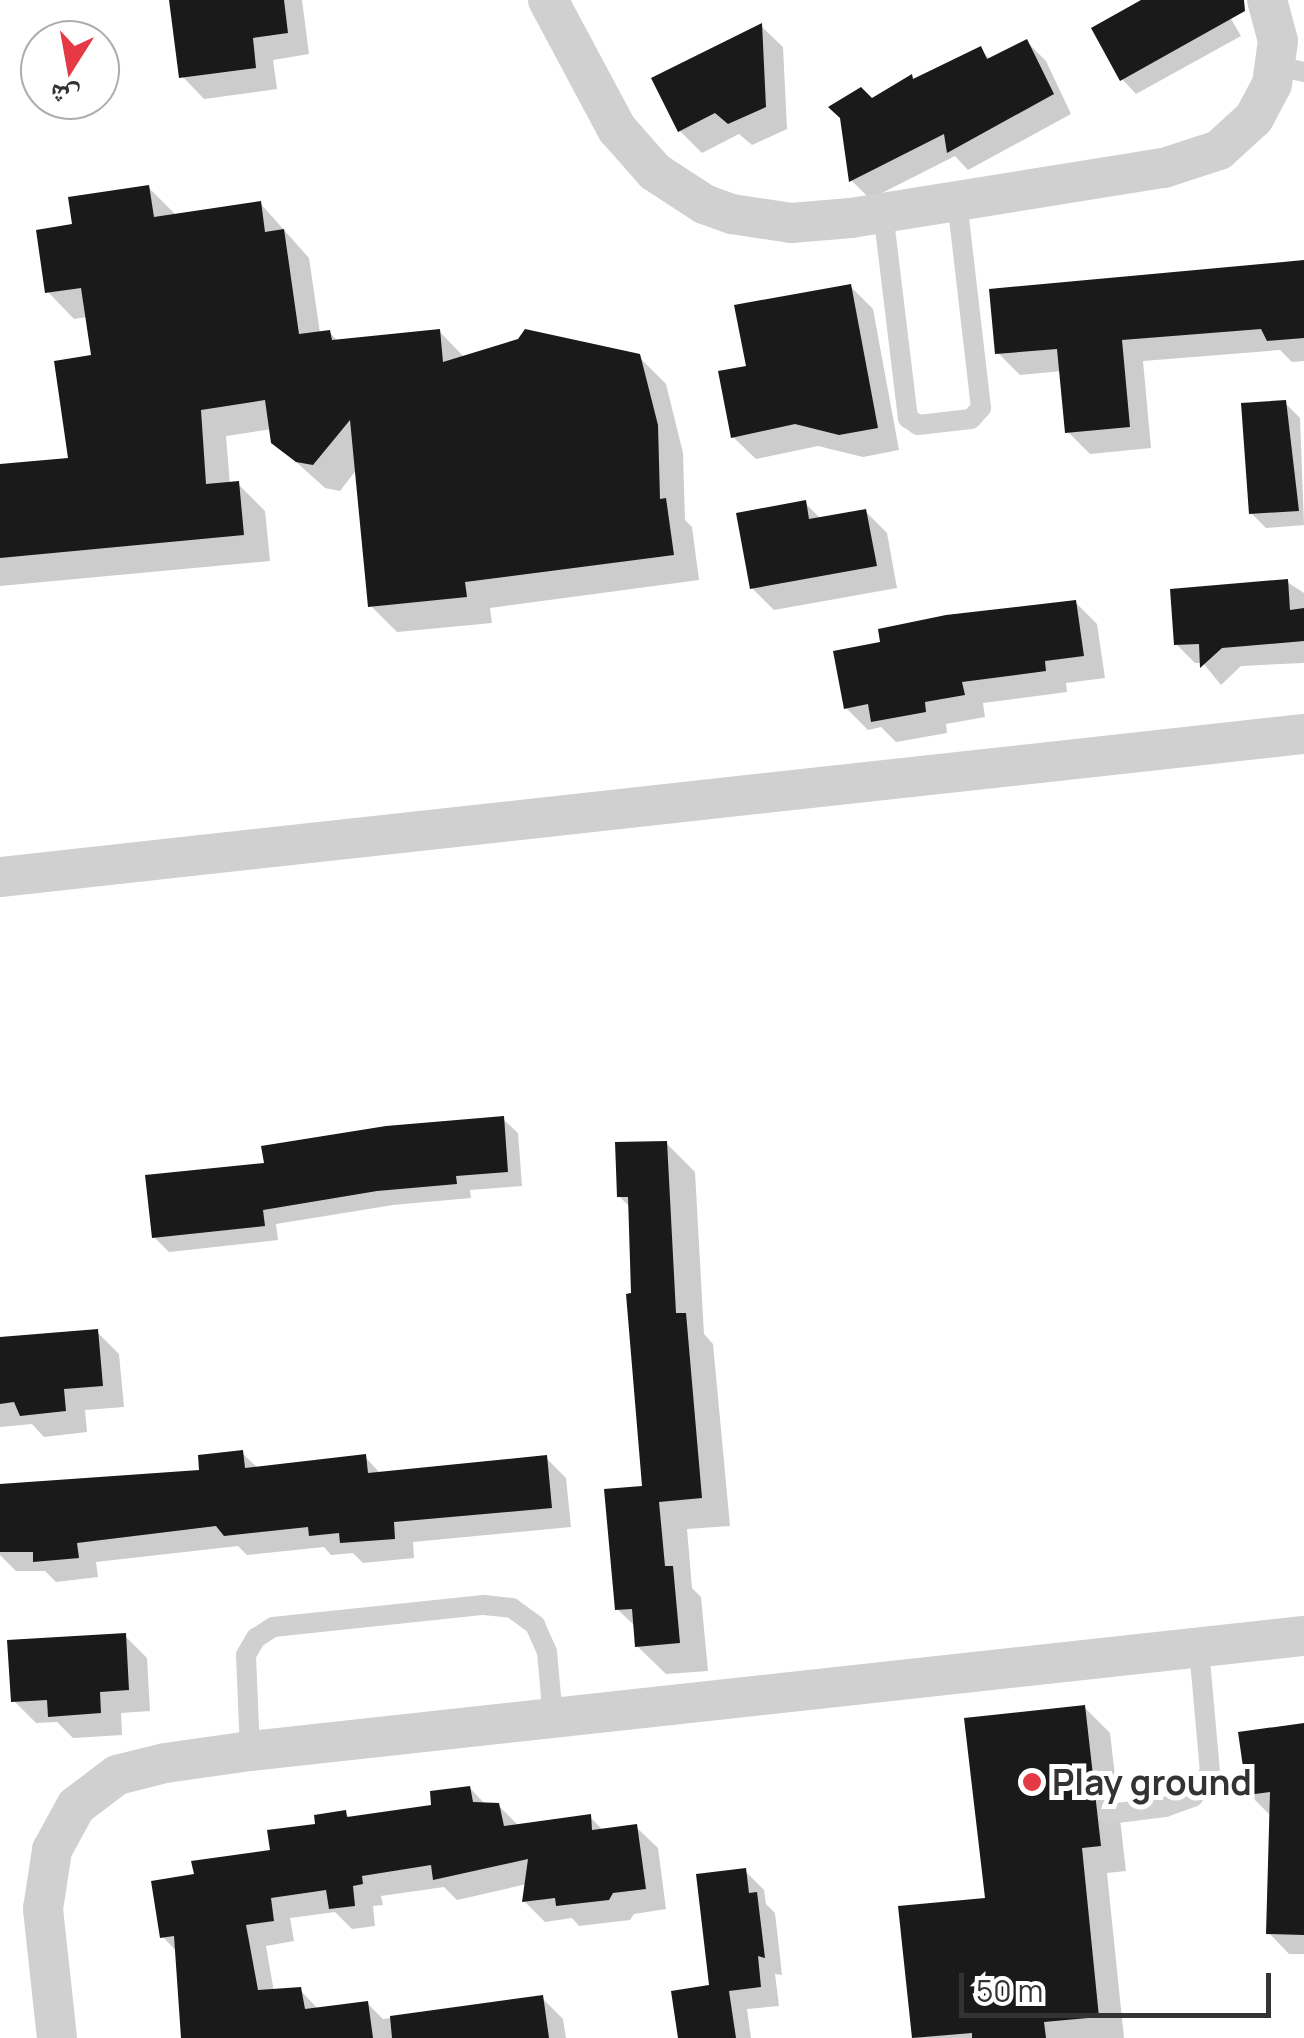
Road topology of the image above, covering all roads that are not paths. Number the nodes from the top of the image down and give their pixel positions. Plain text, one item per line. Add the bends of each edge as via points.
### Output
1 (548, 0) edge
2 (1268, 0) edge
3 (1290, 69) edge
4 (956, 200) junction
5 (883, 212) junction
6 (1304, 734) edge
7 (0, 877) edge
8 (1304, 1636) edge
9 (1199, 1648) junction
10 (553, 1718) junction
11 (250, 1751) junction
12 (1109, 1814) dead end
13 (58, 2038) edge

1 - 5 street via 616,128 678,189 761,220
2 - 3 street
3 - 4 street via 1254,118 1198,160
4 - 5 street
4 - 5 lane via 981,408 971,419 918,425 908,418
6 - 7 street
8 - 9 street
9 - 10 street
9 - 12 lane via 1210,1772 1193,1797
10 - 11 street
10 - 11 lane via 547,1652 536,1625 512,1608 484,1605 273,1627 246,1654
11 - 13 street via 117,1775 76,1806 52,1850 44,1909

